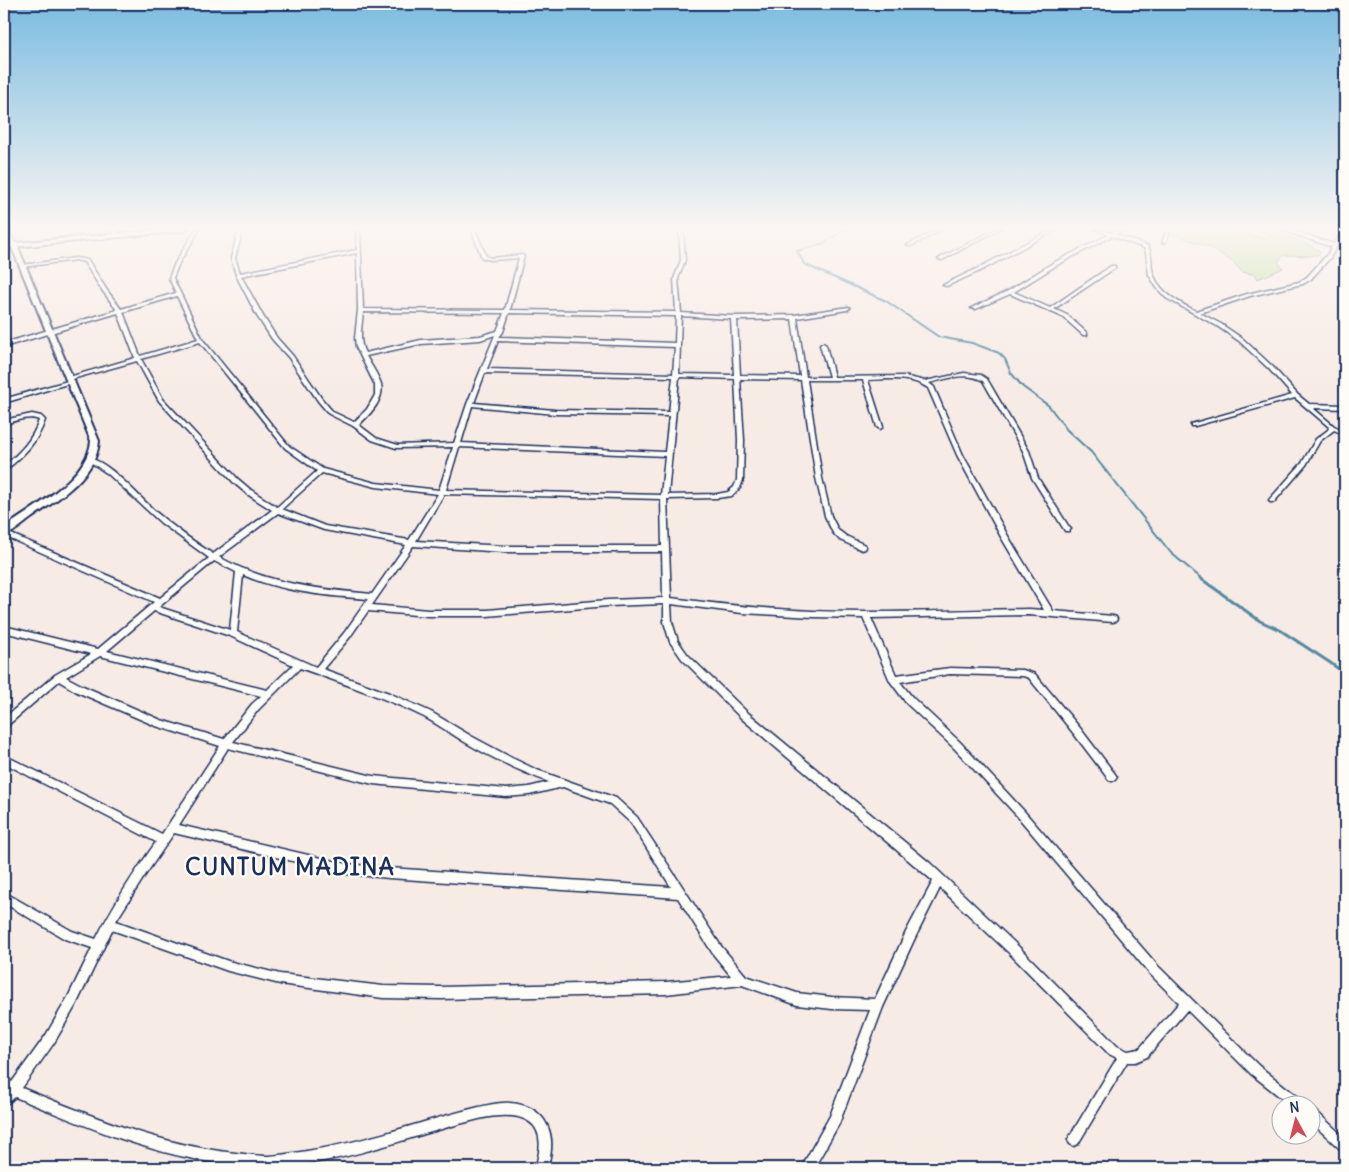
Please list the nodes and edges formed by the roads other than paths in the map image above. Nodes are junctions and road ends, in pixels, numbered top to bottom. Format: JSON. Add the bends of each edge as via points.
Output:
{"nodes":[{"id":1,"x":30,"y":284,"type":"edge"},
{"id":2,"x":101,"y":284,"type":"edge"},
{"id":3,"x":173,"y":284,"type":"edge"},
{"id":4,"x":243,"y":284,"type":"edge"},
{"id":5,"x":360,"y":284,"type":"edge"},
{"id":6,"x":515,"y":284,"type":"edge"},
{"id":7,"x":676,"y":284,"type":"edge"},
{"id":8,"x":948,"y":284,"type":"edge"},
{"id":9,"x":1025,"y":284,"type":"edge"},
{"id":10,"x":1087,"y":284,"type":"edge"},
{"id":11,"x":1157,"y":284,"type":"edge"},
{"id":12,"x":1298,"y":284,"type":"edge"},
{"id":13,"x":945,"y":285,"type":"dead end"},
{"id":14,"x":1010,"y":292,"type":"junction"},
{"id":15,"x":178,"y":294,"type":"junction"},
{"id":16,"x":847,"y":308,"type":"dead end"},
{"id":17,"x":974,"y":308,"type":"dead end"},
{"id":18,"x":1051,"y":309,"type":"junction"},
{"id":19,"x":361,"y":310,"type":"junction"},
{"id":20,"x":120,"y":311,"type":"junction"},
{"id":21,"x":507,"y":312,"type":"junction"},
{"id":22,"x":1195,"y":313,"type":"junction"},
{"id":23,"x":678,"y":314,"type":"junction"},
{"id":24,"x":734,"y":318,"type":"junction"},
{"id":25,"x":794,"y":318,"type":"junction"},
{"id":26,"x":50,"y":332,"type":"junction"},
{"id":27,"x":500,"y":332,"type":"junction"},
{"id":28,"x":1085,"y":334,"type":"dead end"},
{"id":29,"x":497,"y":339,"type":"junction"},
{"id":30,"x":201,"y":340,"type":"junction"},
{"id":31,"x":4,"y":345,"type":"edge"},
{"id":32,"x":678,"y":345,"type":"junction"},
{"id":33,"x":823,"y":345,"type":"dead end"},
{"id":34,"x":362,"y":355,"type":"junction"},
{"id":35,"x":138,"y":358,"type":"junction"},
{"id":36,"x":484,"y":370,"type":"junction"},
{"id":37,"x":676,"y":376,"type":"junction"},
{"id":38,"x":737,"y":378,"type":"junction"},
{"id":39,"x":804,"y":378,"type":"junction"},
{"id":40,"x":72,"y":379,"type":"junction"},
{"id":41,"x":832,"y":379,"type":"junction"},
{"id":42,"x":864,"y":379,"type":"junction"},
{"id":43,"x":926,"y":382,"type":"junction"},
{"id":44,"x":1296,"y":396,"type":"junction"},
{"id":45,"x":4,"y":401,"type":"edge"},
{"id":46,"x":470,"y":404,"type":"junction"},
{"id":47,"x":1308,"y":406,"type":"junction"},
{"id":48,"x":1345,"y":407,"type":"edge"},
{"id":49,"x":671,"y":414,"type":"junction"},
{"id":50,"x":4,"y":422,"type":"edge"},
{"id":51,"x":355,"y":425,"type":"junction"},
{"id":52,"x":1193,"y":425,"type":"dead end"},
{"id":53,"x":1332,"y":427,"type":"junction"},
{"id":54,"x":880,"y":428,"type":"dead end"},
{"id":55,"x":1345,"y":433,"type":"edge"},
{"id":56,"x":456,"y":446,"type":"junction"},
{"id":57,"x":667,"y":454,"type":"junction"},
{"id":58,"x":91,"y":460,"type":"junction"},
{"id":59,"x":4,"y":469,"type":"edge"},
{"id":60,"x":321,"y":471,"type":"junction"},
{"id":61,"x":442,"y":492,"type":"junction"},
{"id":62,"x":664,"y":497,"type":"junction"},
{"id":63,"x":1272,"y":500,"type":"dead end"},
{"id":64,"x":277,"y":510,"type":"junction"},
{"id":65,"x":1067,"y":529,"type":"dead end"},
{"id":66,"x":4,"y":533,"type":"edge"},
{"id":67,"x":411,"y":543,"type":"junction"},
{"id":68,"x":862,"y":547,"type":"dead end"},
{"id":69,"x":665,"y":549,"type":"junction"},
{"id":70,"x":213,"y":558,"type":"junction"},
{"id":71,"x":240,"y":571,"type":"junction"},
{"id":72,"x":374,"y":597,"type":"junction"},
{"id":73,"x":668,"y":601,"type":"junction"},
{"id":74,"x":161,"y":602,"type":"junction"},
{"id":75,"x":153,"y":608,"type":"junction"},
{"id":76,"x":366,"y":608,"type":"junction"},
{"id":77,"x":1050,"y":613,"type":"junction"},
{"id":78,"x":866,"y":616,"type":"junction"},
{"id":79,"x":1113,"y":619,"type":"dead end"},
{"id":80,"x":4,"y":630,"type":"edge"},
{"id":81,"x":233,"y":634,"type":"junction"},
{"id":82,"x":100,"y":652,"type":"junction"},
{"id":83,"x":299,"y":664,"type":"junction"},
{"id":84,"x":317,"y":671,"type":"junction"},
{"id":85,"x":58,"y":677,"type":"junction"},
{"id":86,"x":893,"y":679,"type":"junction"},
{"id":87,"x":267,"y":694,"type":"junction"},
{"id":88,"x":4,"y":723,"type":"edge"},
{"id":89,"x":226,"y":744,"type":"junction"},
{"id":90,"x":4,"y":759,"type":"edge"},
{"id":91,"x":1112,"y":777,"type":"dead end"},
{"id":92,"x":564,"y":783,"type":"junction"},
{"id":93,"x":172,"y":828,"type":"junction"},
{"id":94,"x":163,"y":840,"type":"junction"},
{"id":95,"x":939,"y":880,"type":"junction"},
{"id":96,"x":680,"y":893,"type":"junction"},
{"id":97,"x":4,"y":897,"type":"edge"},
{"id":98,"x":109,"y":924,"type":"junction"},
{"id":99,"x":98,"y":945,"type":"junction"},
{"id":100,"x":742,"y":980,"type":"junction"},
{"id":101,"x":1186,"y":1003,"type":"junction"},
{"id":102,"x":878,"y":1004,"type":"junction"},
{"id":103,"x":1124,"y":1056,"type":"junction"},
{"id":104,"x":7,"y":1091,"type":"edge"},
{"id":105,"x":1285,"y":1094,"type":"edge"},
{"id":106,"x":1322,"y":1124,"type":"edge"},
{"id":107,"x":1074,"y":1140,"type":"dead end"},
{"id":108,"x":1345,"y":1146,"type":"edge"},
{"id":109,"x":541,"y":1168,"type":"edge"},
{"id":110,"x":807,"y":1168,"type":"edge"}],
"edges":[{"from":1,"to":26,"type":"street"},
{"from":2,"to":20,"type":"street"},
{"from":3,"to":15,"type":"street"},
{"from":4,"to":51,"type":"street","via":[[275,339],[325,407]]},
{"from":5,"to":19,"type":"street"},
{"from":6,"to":21,"type":"street"},
{"from":7,"to":23,"type":"street"},
{"from":8,"to":13,"type":"street"},
{"from":9,"to":14,"type":"street"},
{"from":10,"to":18,"type":"street"},
{"from":11,"to":22,"type":"street","via":[[1171,300]]},
{"from":12,"to":22,"type":"street","via":[[1249,295]]},
{"from":14,"to":17,"type":"street"},
{"from":14,"to":18,"type":"street"},
{"from":15,"to":20,"type":"street"},
{"from":15,"to":30,"type":"street"},
{"from":16,"to":25,"type":"street"},
{"from":18,"to":28,"type":"street","via":[[1065,316]]},
{"from":19,"to":21,"type":"street"},
{"from":19,"to":34,"type":"street","via":[[358,338]]},
{"from":20,"to":26,"type":"street"},
{"from":20,"to":35,"type":"street"},
{"from":21,"to":23,"type":"street"},
{"from":21,"to":27,"type":"street"},
{"from":22,"to":44,"type":"street","via":[[1241,340]]},
{"from":23,"to":24,"type":"street"},
{"from":23,"to":32,"type":"street"},
{"from":24,"to":25,"type":"street"},
{"from":24,"to":38,"type":"street"},
{"from":25,"to":39,"type":"street"},
{"from":26,"to":31,"type":"street"},
{"from":26,"to":40,"type":"street"},
{"from":27,"to":29,"type":"street"},
{"from":27,"to":34,"type":"street","via":[[480,338],[412,343]]},
{"from":29,"to":32,"type":"street"},
{"from":29,"to":36,"type":"street"},
{"from":30,"to":35,"type":"street"},
{"from":30,"to":60,"type":"street","via":[[288,447]]},
{"from":32,"to":37,"type":"street"},
{"from":33,"to":41,"type":"street"},
{"from":34,"to":51,"type":"street","via":[[378,385],[378,395],[370,410]]},
{"from":35,"to":40,"type":"street"},
{"from":35,"to":64,"type":"street","via":[[170,411],[241,486]]},
{"from":36,"to":37,"type":"street"},
{"from":36,"to":46,"type":"street"},
{"from":37,"to":38,"type":"street"},
{"from":37,"to":49,"type":"street"},
{"from":38,"to":39,"type":"street"},
{"from":38,"to":62,"type":"street","via":[[742,422],[737,488],[730,494],[717,496]]},
{"from":39,"to":41,"type":"street"},
{"from":39,"to":68,"type":"street","via":[[819,478],[830,524],[843,538]]},
{"from":40,"to":45,"type":"street"},
{"from":40,"to":58,"type":"street","via":[[95,438]]},
{"from":41,"to":42,"type":"street"},
{"from":42,"to":43,"type":"street","via":[[916,378]]},
{"from":42,"to":54,"type":"street"},
{"from":43,"to":65,"type":"street","via":[[971,375],[985,380],[1026,451],[1039,485]]},
{"from":43,"to":77,"type":"street","via":[[960,455]]},
{"from":44,"to":47,"type":"street"},
{"from":44,"to":52,"type":"street"},
{"from":46,"to":49,"type":"street","via":[[554,412]]},
{"from":46,"to":56,"type":"street"},
{"from":47,"to":48,"type":"street"},
{"from":47,"to":53,"type":"street"},
{"from":49,"to":57,"type":"street"},
{"from":50,"to":59,"type":"street","via":[[32,416],[42,420],[34,438]]},
{"from":51,"to":56,"type":"street","via":[[374,439],[398,447]]},
{"from":53,"to":55,"type":"street"},
{"from":53,"to":63,"type":"street","via":[[1318,440],[1299,469]]},
{"from":56,"to":57,"type":"street"},
{"from":56,"to":61,"type":"street"},
{"from":57,"to":62,"type":"street"},
{"from":58,"to":66,"type":"street","via":[[64,487]]},
{"from":58,"to":70,"type":"street","via":[[110,472],[163,521]]},
{"from":60,"to":61,"type":"street","via":[[376,485]]},
{"from":60,"to":64,"type":"street"},
{"from":61,"to":62,"type":"street"},
{"from":61,"to":67,"type":"street"},
{"from":62,"to":69,"type":"street"},
{"from":64,"to":67,"type":"street","via":[[324,528]]},
{"from":64,"to":70,"type":"street"},
{"from":66,"to":74,"type":"street"},
{"from":67,"to":69,"type":"street","via":[[514,549]]},
{"from":67,"to":72,"type":"street"},
{"from":69,"to":73,"type":"street"},
{"from":70,"to":71,"type":"street"},
{"from":70,"to":74,"type":"street"},
{"from":71,"to":72,"type":"street","via":[[293,588]]},
{"from":71,"to":81,"type":"street"},
{"from":72,"to":76,"type":"street"},
{"from":73,"to":76,"type":"street","via":[[608,602],[454,614]]},
{"from":73,"to":78,"type":"street","via":[[770,612]]},
{"from":73,"to":95,"type":"street","via":[[668,622],[674,642],[685,657],[744,715]]},
{"from":74,"to":75,"type":"street"},
{"from":75,"to":81,"type":"street"},
{"from":75,"to":82,"type":"street"},
{"from":76,"to":84,"type":"street"},
{"from":77,"to":78,"type":"street"},
{"from":77,"to":79,"type":"street"},
{"from":78,"to":86,"type":"street"},
{"from":80,"to":82,"type":"street"},
{"from":81,"to":83,"type":"street"},
{"from":82,"to":85,"type":"street"},
{"from":82,"to":87,"type":"street"},
{"from":83,"to":84,"type":"street"},
{"from":83,"to":87,"type":"street"},
{"from":84,"to":92,"type":"street","via":[[428,715],[468,740]]},
{"from":85,"to":88,"type":"street"},
{"from":85,"to":89,"type":"street","via":[[158,723]]},
{"from":86,"to":91,"type":"street","via":[[950,671],[1032,676]]},
{"from":86,"to":101,"type":"street","via":[[910,701],[957,745],[1021,814]]},
{"from":87,"to":89,"type":"street"},
{"from":89,"to":92,"type":"street","via":[[385,782],[506,793]]},
{"from":89,"to":93,"type":"street"},
{"from":90,"to":94,"type":"street"},
{"from":92,"to":96,"type":"street","via":[[613,801],[624,809]]},
{"from":93,"to":94,"type":"street"},
{"from":93,"to":96,"type":"street","via":[[348,868]]},
{"from":94,"to":98,"type":"street"},
{"from":95,"to":102,"type":"street"},
{"from":95,"to":103,"type":"street","via":[[1014,949],[1113,1050]]},
{"from":96,"to":100,"type":"street","via":[[717,950]]},
{"from":97,"to":99,"type":"street","via":[[69,935]]},
{"from":98,"to":99,"type":"street"},
{"from":98,"to":100,"type":"street","via":[[228,966],[280,978],[383,992],[666,988]]},
{"from":99,"to":104,"type":"street","via":[[50,1039]]},
{"from":100,"to":102,"type":"street","via":[[797,999]]},
{"from":101,"to":103,"type":"street","via":[[1143,1053],[1135,1057]]},
{"from":101,"to":105,"type":"street","via":[[1255,1070]]},
{"from":102,"to":110,"type":"street","via":[[834,1120]]},
{"from":103,"to":107,"type":"street"},
{"from":104,"to":109,"type":"street","via":[[168,1148],[216,1159],[275,1162],[344,1150],[496,1110],[519,1110],[538,1119],[546,1136],[545,1159]]},
{"from":106,"to":108,"type":"street"}]}
